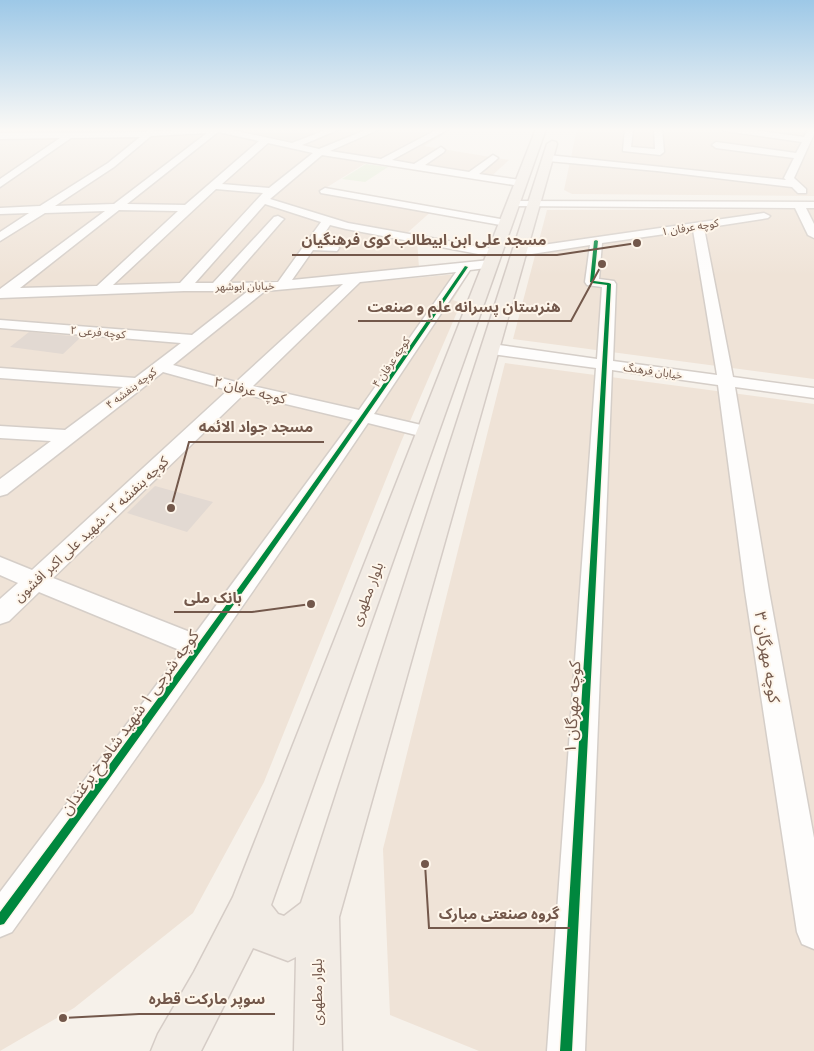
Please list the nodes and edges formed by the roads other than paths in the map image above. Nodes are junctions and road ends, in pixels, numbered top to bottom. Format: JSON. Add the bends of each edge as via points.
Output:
{"nodes":[{"id":1,"x":91,"y":178,"type":"edge"},
{"id":2,"x":154,"y":178,"type":"edge"},
{"id":3,"x":223,"y":178,"type":"edge"},
{"id":4,"x":287,"y":178,"type":"edge"},
{"id":5,"x":474,"y":178,"type":"edge"},
{"id":6,"x":527,"y":178,"type":"edge"},
{"id":7,"x":535,"y":178,"type":"edge"},
{"id":8,"x":716,"y":178,"type":"edge"},
{"id":9,"x":775,"y":178,"type":"edge"},
{"id":10,"x":789,"y":178,"type":"edge"},
{"id":11,"x":794,"y":184,"type":"junction"},
{"id":12,"x":214,"y":186,"type":"junction"},
{"id":13,"x":271,"y":191,"type":"junction"},
{"id":14,"x":325,"y":191,"type":"dead end"},
{"id":15,"x":718,"y":197,"type":"junction"},
{"id":16,"x":262,"y":200,"type":"junction"},
{"id":17,"x":814,"y":201,"type":"edge"},
{"id":18,"x":520,"y":202,"type":"junction"},
{"id":19,"x":117,"y":207,"type":"junction"},
{"id":20,"x":188,"y":208,"type":"junction"},
{"id":21,"x":800,"y":208,"type":"junction"},
{"id":22,"x":41,"y":210,"type":"junction"},
{"id":23,"x":0,"y":211,"type":"edge"},
{"id":24,"x":278,"y":219,"type":"dead end"},
{"id":25,"x":328,"y":220,"type":"junction"},
{"id":26,"x":730,"y":220,"type":"junction"},
{"id":27,"x":698,"y":226,"type":"junction"},
{"id":28,"x":814,"y":235,"type":"edge"},
{"id":29,"x":0,"y":237,"type":"edge"},
{"id":30,"x":596,"y":241,"type":"junction"},
{"id":31,"x":308,"y":246,"type":"junction"},
{"id":32,"x":334,"y":248,"type":"dead end"},
{"id":33,"x":492,"y":259,"type":"junction"},
{"id":34,"x":356,"y":279,"type":"junction"},
{"id":35,"x":282,"y":285,"type":"junction"},
{"id":36,"x":218,"y":286,"type":"junction"},
{"id":37,"x":184,"y":287,"type":"junction"},
{"id":38,"x":261,"y":287,"type":"junction"},
{"id":39,"x":100,"y":290,"type":"junction"},
{"id":40,"x":2,"y":295,"type":"edge"},
{"id":41,"x":0,"y":324,"type":"edge"},
{"id":42,"x":195,"y":340,"type":"junction"},
{"id":43,"x":492,"y":349,"type":"junction"},
{"id":44,"x":605,"y":364,"type":"junction"},
{"id":45,"x":160,"y":366,"type":"junction"},
{"id":46,"x":0,"y":373,"type":"edge"},
{"id":47,"x":726,"y":381,"type":"junction"},
{"id":48,"x":138,"y":382,"type":"junction"},
{"id":49,"x":240,"y":388,"type":"junction"},
{"id":50,"x":814,"y":393,"type":"edge"},
{"id":51,"x":365,"y":417,"type":"junction"},
{"id":52,"x":0,"y":432,"type":"edge"},
{"id":53,"x":428,"y":432,"type":"junction"},
{"id":54,"x":69,"y":436,"type":"junction"},
{"id":55,"x":0,"y":489,"type":"edge"},
{"id":56,"x":0,"y":566,"type":"edge"},
{"id":57,"x":35,"y":581,"type":"junction"},
{"id":58,"x":0,"y":614,"type":"edge"},
{"id":59,"x":201,"y":648,"type":"junction"},
{"id":60,"x":248,"y":910,"type":"junction"},
{"id":61,"x":318,"y":917,"type":"junction"},
{"id":62,"x":0,"y":920,"type":"edge"},
{"id":63,"x":814,"y":932,"type":"edge"},
{"id":64,"x":176,"y":1051,"type":"edge"},
{"id":65,"x":318,"y":1051,"type":"edge"},
{"id":66,"x":566,"y":1051,"type":"edge"}],
"edges":[{"from":1,"to":22,"type":"street"},
{"from":2,"to":19,"type":"street"},
{"from":3,"to":12,"type":"street"},
{"from":4,"to":13,"type":"street"},
{"from":5,"to":18,"type":"street"},
{"from":6,"to":18,"type":"main road","name":"بلوار مطهری"},
{"from":7,"to":18,"type":"main road","name":"بلوار مطهری"},
{"from":8,"to":15,"type":"street"},
{"from":9,"to":11,"type":"street"},
{"from":10,"to":11,"type":"street"},
{"from":11,"to":17,"type":"street"},
{"from":12,"to":13,"type":"street"},
{"from":12,"to":20,"type":"street"},
{"from":13,"to":16,"type":"street"},
{"from":14,"to":18,"type":"street"},
{"from":15,"to":17,"type":"street"},
{"from":15,"to":18,"type":"street","via":[[673,202]]},
{"from":15,"to":21,"type":"street"},
{"from":15,"to":26,"type":"street"},
{"from":16,"to":25,"type":"street"},
{"from":16,"to":37,"type":"street"},
{"from":17,"to":21,"type":"street"},
{"from":18,"to":33,"type":"main road","name":"بلوار مطهری"},
{"from":19,"to":20,"type":"street"},
{"from":19,"to":22,"type":"street"},
{"from":19,"to":40,"type":"street"},
{"from":20,"to":39,"type":"street"},
{"from":21,"to":26,"type":"street","name":"کوچه عرفان ۱"},
{"from":21,"to":28,"type":"street"},
{"from":22,"to":23,"type":"street"},
{"from":22,"to":29,"type":"street"},
{"from":24,"to":36,"type":"street"},
{"from":25,"to":31,"type":"street"},
{"from":25,"to":33,"type":"street"},
{"from":26,"to":27,"type":"street","name":"کوچه عرفان ۱"},
{"from":27,"to":30,"type":"street","name":"کوچه عرفان ۱"},
{"from":27,"to":47,"type":"street","name":"کوچه مهرگان ۳"},
{"from":30,"to":33,"type":"street","name":"کوچه عرفان ۱"},
{"from":30,"to":44,"type":"street","name":"کوچه مهرگان ۱","via":[[592,282],[610,284]]},
{"from":31,"to":32,"type":"street"},
{"from":31,"to":35,"type":"street"},
{"from":33,"to":34,"type":"street","name":"خیابان ابوشهر"},
{"from":33,"to":43,"type":"main road","name":"بلوار مطهری"},
{"from":33,"to":51,"type":"street","name":"کوچه عرفان ۴"},
{"from":33,"to":53,"type":"main road","name":"بلوار مطهری"},
{"from":34,"to":35,"type":"street","name":"خیابان ابوشهر"},
{"from":34,"to":49,"type":"street","name":"کوچه بنفشه ۲ - شهید علی اکبر افشون"},
{"from":35,"to":38,"type":"street","name":"خیابان ابوشهر"},
{"from":36,"to":37,"type":"street","name":"خیابان ابوشهر"},
{"from":36,"to":38,"type":"street","name":"خیابان ابوشهر"},
{"from":37,"to":39,"type":"street","name":"خیابان ابوشهر"},
{"from":38,"to":42,"type":"street","name":"کوچه بنفشه ۴"},
{"from":39,"to":40,"type":"street","name":"خیابان ابوشهر"},
{"from":41,"to":42,"type":"street","name":"کوچه فرعی ۲"},
{"from":42,"to":45,"type":"street","name":"کوچه بنفشه ۴"},
{"from":43,"to":44,"type":"street","name":"خیابان فرهنگ"},
{"from":43,"to":61,"type":"main road","name":"بلوار مطهری"},
{"from":44,"to":47,"type":"street","name":"خیابان فرهنگ"},
{"from":44,"to":66,"type":"street","name":"کوچه مهرگان ۱"},
{"from":45,"to":48,"type":"street","name":"کوچه بنفشه ۴"},
{"from":45,"to":49,"type":"street","name":"کوچه عرفان ۲"},
{"from":46,"to":48,"type":"street"},
{"from":47,"to":50,"type":"street","name":"خیابان فرهنگ"},
{"from":47,"to":63,"type":"street","name":"کوچه مهرگان ۳","via":[[757,591]]},
{"from":48,"to":54,"type":"street","name":"کوچه بنفشه ۴"},
{"from":49,"to":51,"type":"street","name":"کوچه عرفان ۲"},
{"from":49,"to":57,"type":"street","name":"کوچه بنفشه ۲ - شهید علی اکبر افشون"},
{"from":51,"to":53,"type":"street","name":"کوچه عرفان ۲"},
{"from":51,"to":59,"type":"street","name":"کوچه شرجی ۱ شهید شاهرخ برغندان"},
{"from":52,"to":54,"type":"street"},
{"from":53,"to":60,"type":"main road","name":"بلوار مطهری"},
{"from":54,"to":55,"type":"street","name":"کوچه بنفشه ۴"},
{"from":56,"to":57,"type":"street"},
{"from":57,"to":58,"type":"street","name":"کوچه بنفشه ۲ - شهید علی اکبر افشون"},
{"from":57,"to":59,"type":"street"},
{"from":59,"to":62,"type":"street","name":"کوچه شرجی ۱ شهید شاهرخ برغندان"},
{"from":60,"to":61,"type":"main road","via":[[264,931],[288,939]]},
{"from":60,"to":64,"type":"main road","name":"بلوار مطهری"},
{"from":61,"to":65,"type":"main road","name":"بلوار مطهری"}]}
